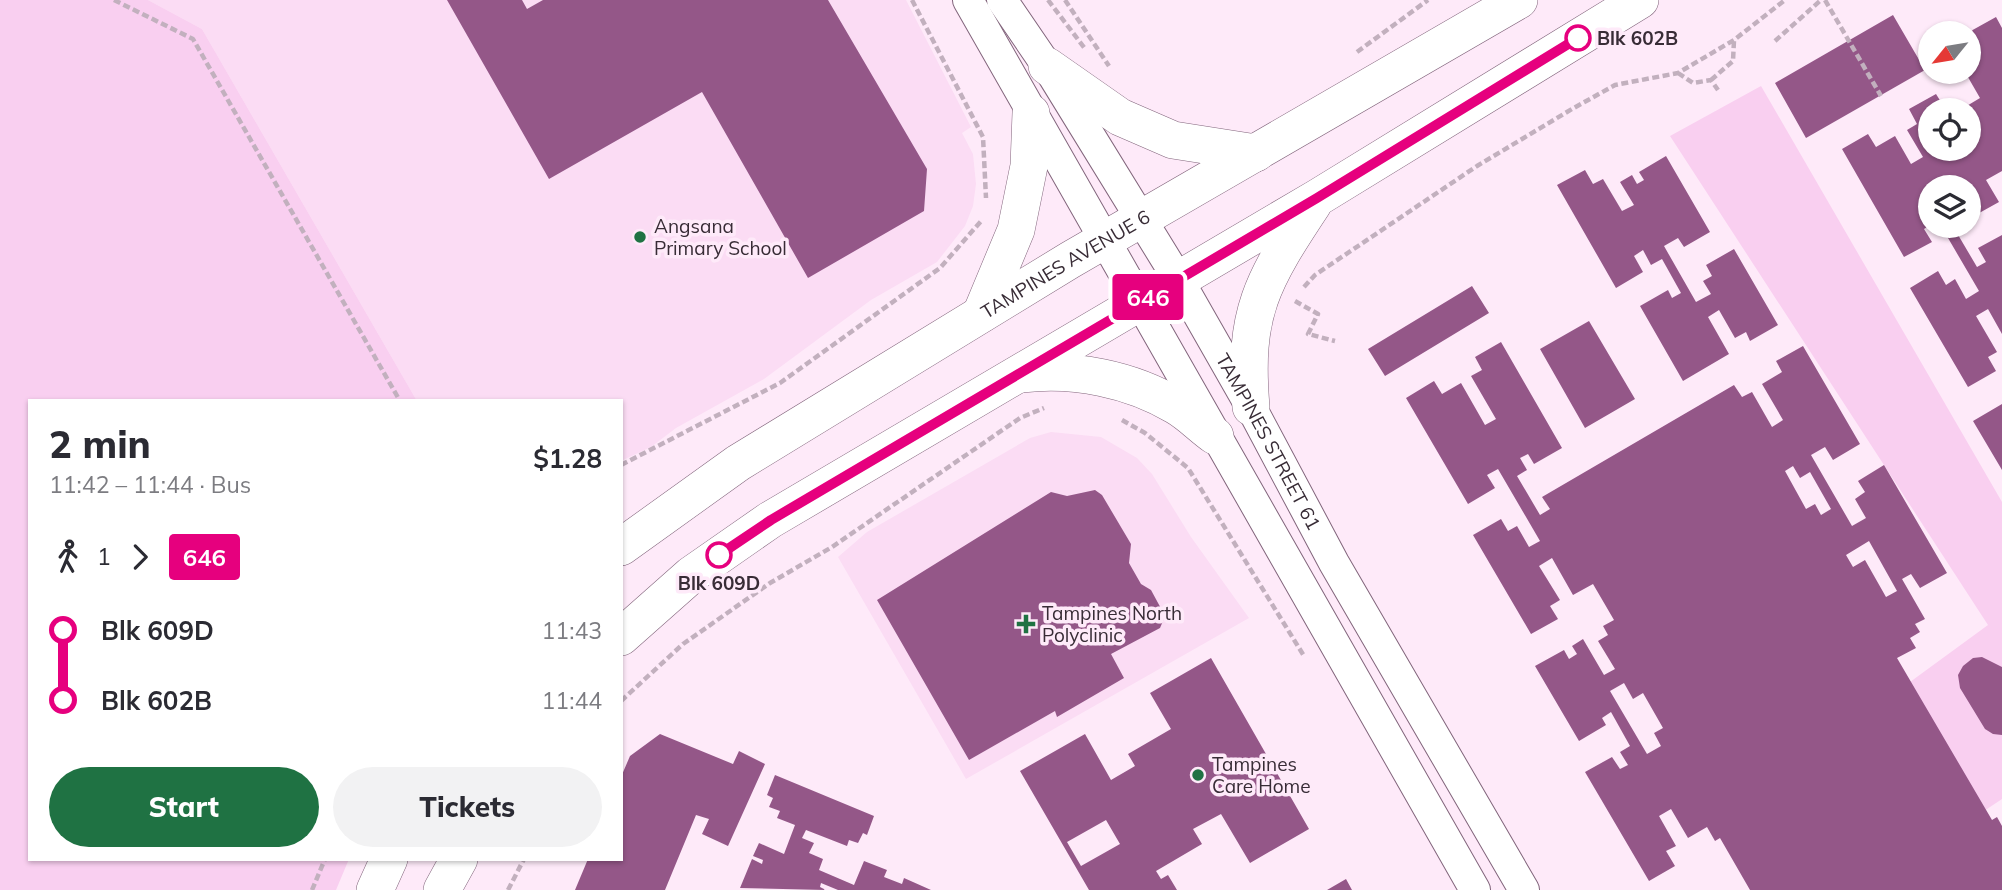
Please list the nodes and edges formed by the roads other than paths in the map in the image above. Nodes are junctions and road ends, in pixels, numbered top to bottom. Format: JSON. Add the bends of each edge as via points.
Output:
{"nodes":[{"id":1,"x":968,"y":0,"type":"edge"},
{"id":2,"x":1002,"y":0,"type":"edge"},
{"id":3,"x":1519,"y":0,"type":"edge"},
{"id":4,"x":1640,"y":0,"type":"edge"},
{"id":5,"x":1047,"y":66,"type":"junction"},
{"id":6,"x":1031,"y":113,"type":"junction"},
{"id":7,"x":1256,"y":153,"type":"junction"},
{"id":8,"x":1317,"y":198,"type":"junction"},
{"id":9,"x":1141,"y":219,"type":"junction"},
{"id":10,"x":1102,"y":240,"type":"junction"},
{"id":11,"x":1178,"y":279,"type":"junction"},
{"id":12,"x":1138,"y":303,"type":"junction"},
{"id":13,"x":981,"y":314,"type":"junction"},
{"id":14,"x":1015,"y":376,"type":"junction"},
{"id":15,"x":1251,"y":407,"type":"junction"},
{"id":16,"x":1215,"y":436,"type":"junction"},
{"id":17,"x":623,"y":546,"type":"edge"},
{"id":18,"x":623,"y":635,"type":"edge"},
{"id":19,"x":388,"y":861,"type":"edge"},
{"id":20,"x":458,"y":861,"type":"edge"},
{"id":21,"x":375,"y":890,"type":"edge"},
{"id":22,"x":442,"y":890,"type":"edge"},
{"id":23,"x":1475,"y":890,"type":"edge"},
{"id":24,"x":1524,"y":890,"type":"edge"}],
"edges":[{"from":1,"to":6,"type":"street"},
{"from":2,"to":5,"type":"street","name":"TAMPINES STREET 61"},
{"from":3,"to":7,"type":"street","name":"TAMPINES AVENUE 6"},
{"from":4,"to":8,"type":"street"},
{"from":5,"to":7,"type":"street","via":[[1120,117],[1173,140]]},
{"from":5,"to":9,"type":"street","name":"TAMPINES STREET 61"},
{"from":6,"to":10,"type":"street"},
{"from":6,"to":13,"type":"street","via":[[1030,166],[1016,230]]},
{"from":7,"to":9,"type":"street","name":"TAMPINES AVENUE 6"},
{"from":8,"to":11,"type":"street"},
{"from":8,"to":15,"type":"street","via":[[1280,254],[1253,318],[1248,368]]},
{"from":9,"to":10,"type":"street","name":"TAMPINES AVENUE 6"},
{"from":9,"to":11,"type":"street","name":"TAMPINES STREET 61"},
{"from":10,"to":12,"type":"street"},
{"from":10,"to":13,"type":"street","name":"TAMPINES AVENUE 6"},
{"from":11,"to":12,"type":"street"},
{"from":11,"to":15,"type":"street","name":"TAMPINES STREET 61"},
{"from":12,"to":14,"type":"street"},
{"from":12,"to":16,"type":"street"},
{"from":13,"to":17,"type":"street","name":"TAMPINES AVENUE 6","via":[[738,463]]},
{"from":14,"to":16,"type":"street","via":[[1054,370],[1098,376],[1176,406]]},
{"from":14,"to":18,"type":"street","via":[[735,543]]},
{"from":15,"to":24,"type":"street","name":"TAMPINES STREET 61","via":[[1334,563]]},
{"from":16,"to":23,"type":"street"},
{"from":19,"to":21,"type":"street"},
{"from":20,"to":22,"type":"street"}]}
